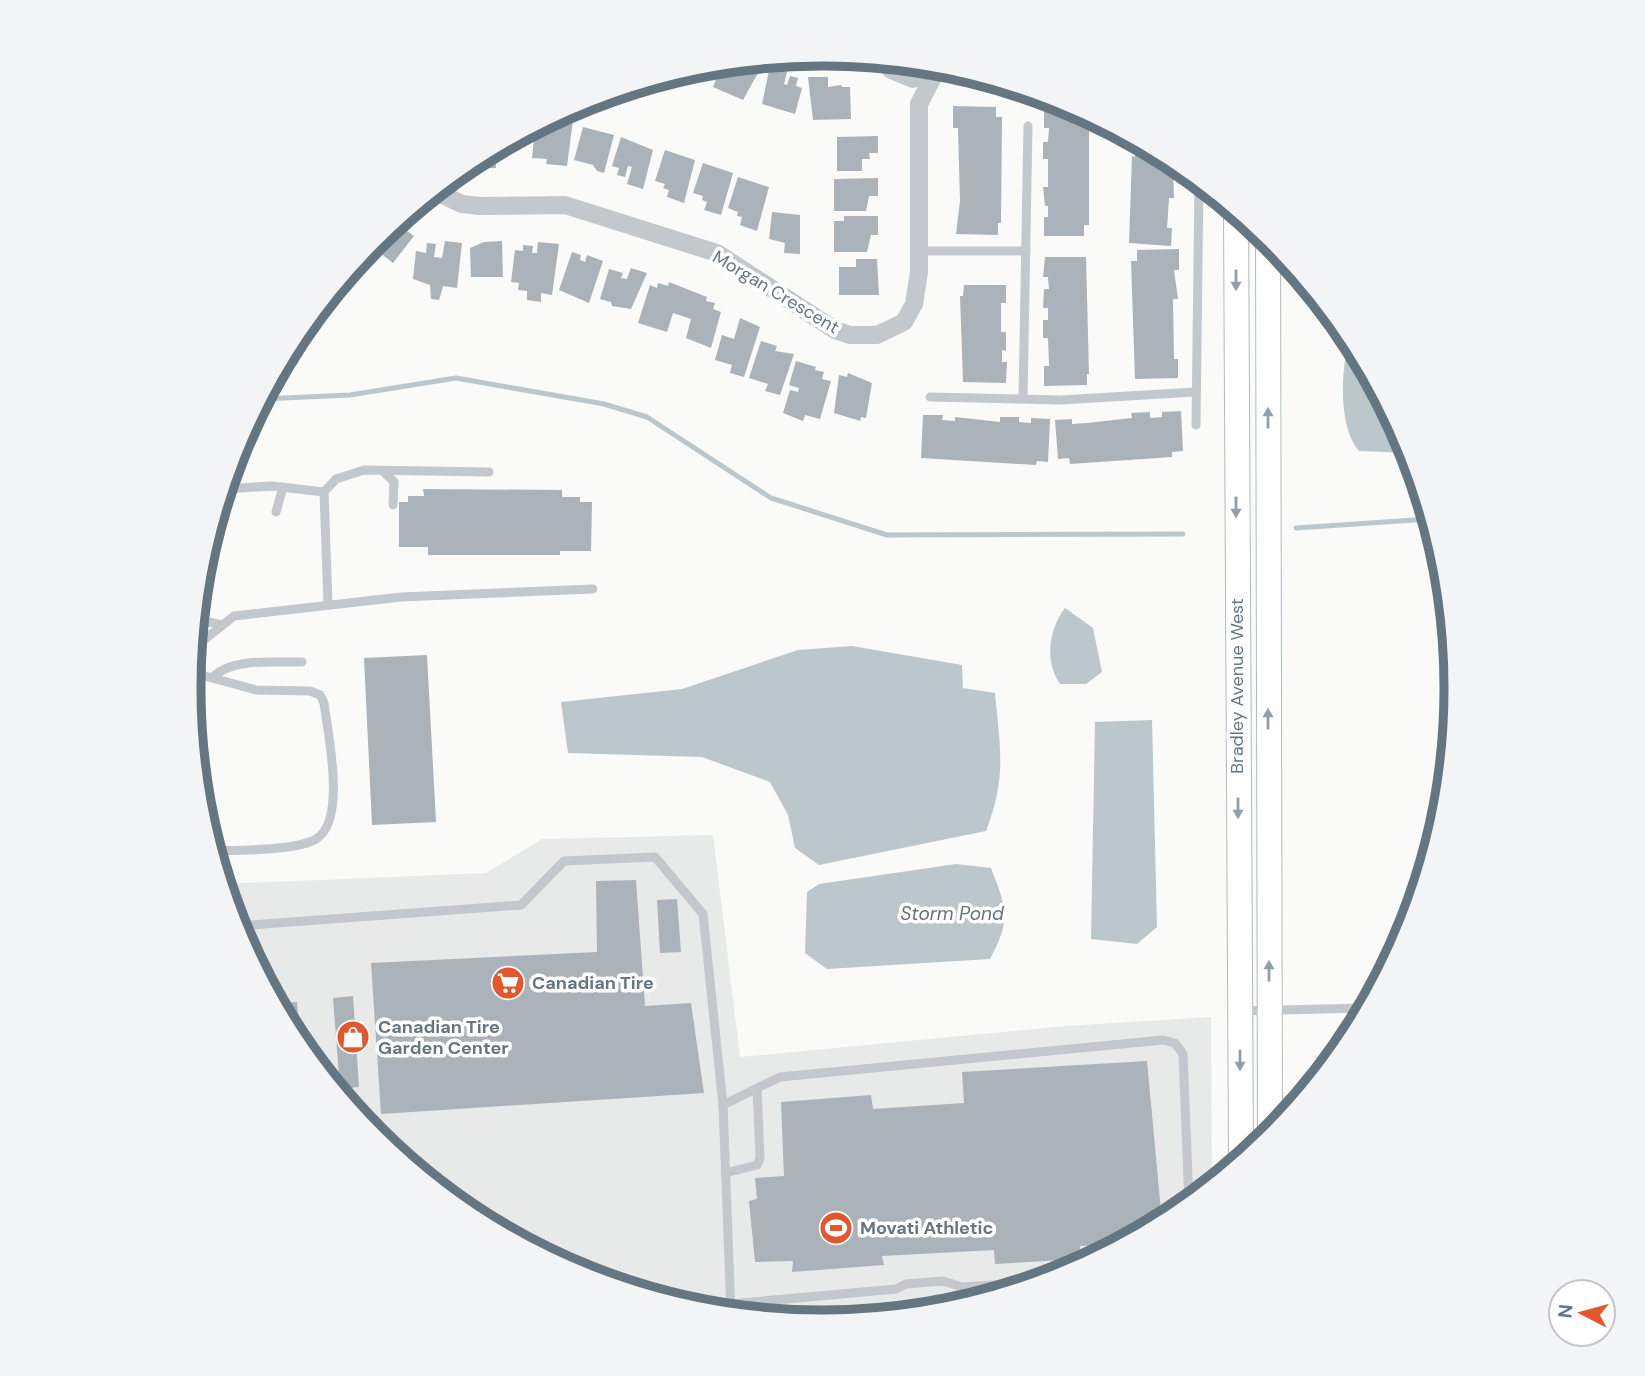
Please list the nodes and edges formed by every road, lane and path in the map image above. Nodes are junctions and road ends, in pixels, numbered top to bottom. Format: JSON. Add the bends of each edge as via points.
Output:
{"nodes":[{"id":1,"x":894,"y":71,"type":"edge"},
{"id":2,"x":898,"y":75,"type":"junction"},
{"id":3,"x":924,"y":75,"type":"edge"},
{"id":4,"x":935,"y":77,"type":"edge"},
{"id":5,"x":919,"y":104,"type":"junction"},
{"id":6,"x":1028,"y":126,"type":"dead end"},
{"id":7,"x":1199,"y":193,"type":"edge"},
{"id":8,"x":444,"y":195,"type":"edge"},
{"id":9,"x":1236,"y":225,"type":"edge"},
{"id":10,"x":917,"y":251,"type":"junction"},
{"id":11,"x":1026,"y":251,"type":"junction"},
{"id":12,"x":1268,"y":255,"type":"edge"},
{"id":13,"x":1195,"y":392,"type":"junction"},
{"id":14,"x":930,"y":397,"type":"dead end"},
{"id":15,"x":1023,"y":398,"type":"junction"},
{"id":16,"x":1196,"y":425,"type":"dead end"},
{"id":17,"x":383,"y":471,"type":"junction"},
{"id":18,"x":489,"y":472,"type":"dead end"},
{"id":19,"x":284,"y":487,"type":"junction"},
{"id":20,"x":234,"y":489,"type":"edge"},
{"id":21,"x":324,"y":492,"type":"junction"},
{"id":22,"x":393,"y":505,"type":"dead end"},
{"id":23,"x":276,"y":512,"type":"dead end"},
{"id":24,"x":593,"y":589,"type":"dead end"},
{"id":25,"x":328,"y":604,"type":"junction"},
{"id":26,"x":205,"y":621,"type":"edge"},
{"id":27,"x":222,"y":625,"type":"junction"},
{"id":28,"x":203,"y":640,"type":"edge"},
{"id":29,"x":302,"y":662,"type":"dead end"},
{"id":30,"x":201,"y":674,"type":"edge"},
{"id":31,"x":214,"y":676,"type":"junction"},
{"id":32,"x":222,"y":851,"type":"edge"},
{"id":33,"x":248,"y":925,"type":"edge"},
{"id":34,"x":1355,"y":1008,"type":"edge"},
{"id":35,"x":1240,"y":1011,"type":"junction"},
{"id":36,"x":1269,"y":1011,"type":"junction"},
{"id":37,"x":757,"y":1088,"type":"junction"},
{"id":38,"x":723,"y":1105,"type":"junction"},
{"id":39,"x":1270,"y":1119,"type":"edge"},
{"id":40,"x":1241,"y":1147,"type":"edge"},
{"id":41,"x":725,"y":1173,"type":"junction"},
{"id":42,"x":1188,"y":1190,"type":"edge"},
{"id":43,"x":994,"y":1285,"type":"edge"},
{"id":44,"x":731,"y":1302,"type":"edge"},
{"id":45,"x":754,"y":1305,"type":"edge"}],
"edges":[{"from":1,"to":2,"type":"street"},
{"from":2,"to":3,"type":"street","via":[[913,79]]},
{"from":2,"to":5,"type":"street"},
{"from":4,"to":5,"type":"street","name":"Morgan Crescent"},
{"from":5,"to":10,"type":"street","name":"Morgan Crescent"},
{"from":6,"to":11,"type":"lane"},
{"from":7,"to":13,"type":"lane"},
{"from":8,"to":10,"type":"street","name":"Morgan Crescent","via":[[480,206],[565,205],[717,253],[835,330],[850,335],[877,335],[904,322],[918,291]]},
{"from":9,"to":35,"type":"main road","name":"Bradley Avenue West","one_way":true},
{"from":10,"to":11,"type":"lane"},
{"from":11,"to":15,"type":"lane"},
{"from":36,"to":12,"type":"main road","name":"Bradley Avenue West","one_way":true},
{"from":13,"to":15,"type":"lane"},
{"from":13,"to":16,"type":"lane"},
{"from":14,"to":15,"type":"lane"},
{"from":17,"to":18,"type":"lane"},
{"from":17,"to":21,"type":"lane","via":[[364,470],[336,479]]},
{"from":17,"to":22,"type":"lane","via":[[394,482]]},
{"from":19,"to":20,"type":"lane"},
{"from":19,"to":21,"type":"lane"},
{"from":19,"to":23,"type":"lane"},
{"from":21,"to":25,"type":"lane"},
{"from":24,"to":25,"type":"lane"},
{"from":25,"to":27,"type":"lane","via":[[234,617]]},
{"from":26,"to":27,"type":"lane"},
{"from":27,"to":28,"type":"lane"},
{"from":29,"to":31,"type":"lane","via":[[237,664]]},
{"from":30,"to":31,"type":"lane"},
{"from":31,"to":32,"type":"lane","via":[[256,690],[298,689],[320,695],[333,785],[332,816],[314,841]]},
{"from":33,"to":38,"type":"lane","via":[[521,905],[564,860],[655,857],[704,914]]},
{"from":34,"to":36,"type":"lane"},
{"from":35,"to":36,"type":"lane"},
{"from":35,"to":40,"type":"main road","name":"Bradley Avenue West","one_way":true},
{"from":36,"to":39,"type":"main road","name":"Bradley Avenue West"},
{"from":37,"to":38,"type":"lane"},
{"from":37,"to":41,"type":"lane","via":[[760,1158],[747,1170]]},
{"from":37,"to":42,"type":"lane","via":[[780,1077],[1163,1040],[1175,1043],[1183,1054]]},
{"from":38,"to":41,"type":"lane"},
{"from":41,"to":44,"type":"lane"},
{"from":43,"to":45,"type":"lane","via":[[906,1284],[896,1289]]}]}
